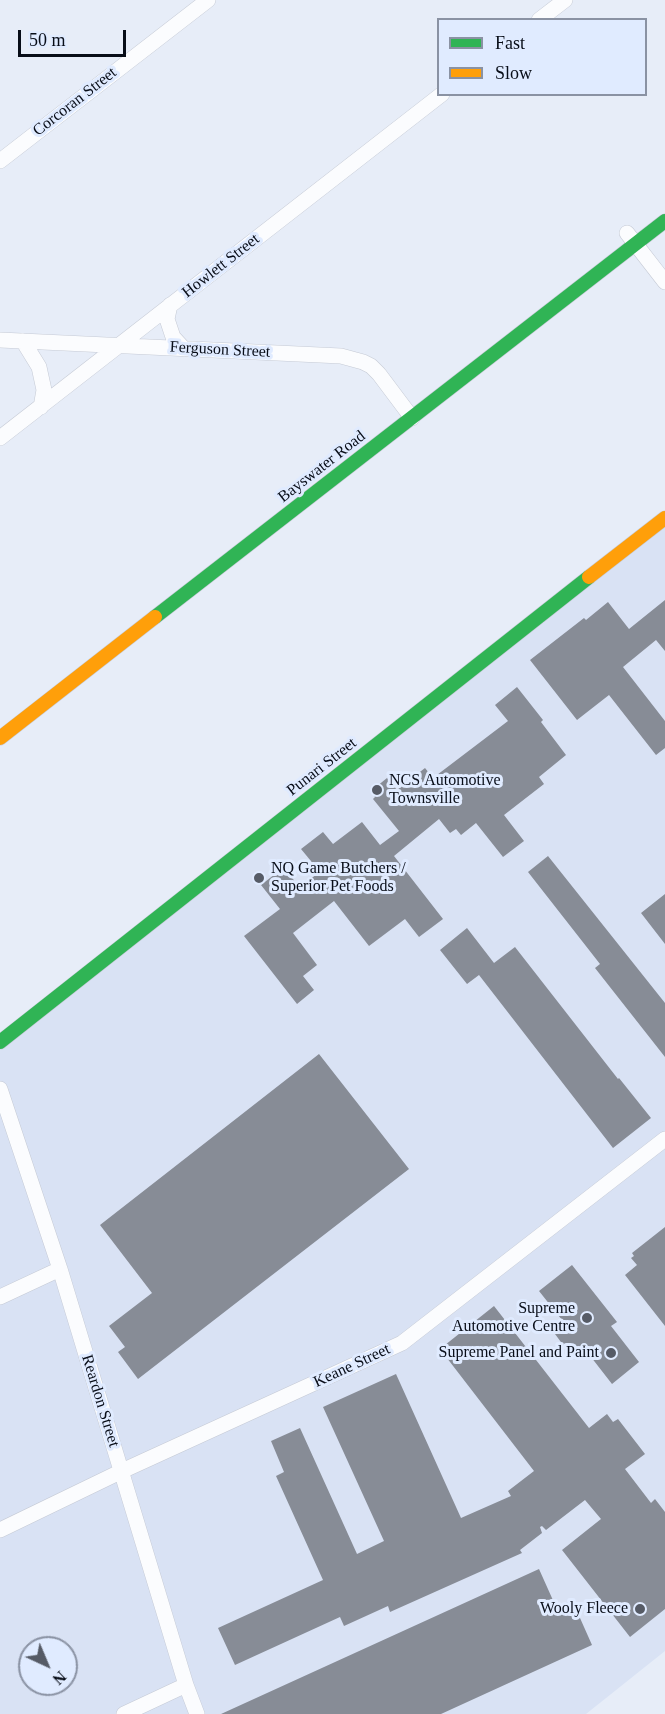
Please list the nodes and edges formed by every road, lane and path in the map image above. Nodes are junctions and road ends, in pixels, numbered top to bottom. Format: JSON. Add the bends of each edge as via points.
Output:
{"nodes":[{"id":1,"x":208,"y":0,"type":"edge"},
{"id":2,"x":565,"y":0,"type":"edge"},
{"id":3,"x":542,"y":18,"type":"edge"},
{"id":4,"x":439,"y":96,"type":"edge"},
{"id":5,"x":0,"y":160,"type":"edge"},
{"id":6,"x":660,"y":216,"type":"edge"},
{"id":7,"x":632,"y":238,"type":"junction"},
{"id":8,"x":665,"y":282,"type":"edge"},
{"id":9,"x":170,"y":305,"type":"junction"},
{"id":10,"x":0,"y":340,"type":"edge"},
{"id":11,"x":23,"y":341,"type":"junction"},
{"id":12,"x":121,"y":345,"type":"junction"},
{"id":13,"x":184,"y":349,"type":"junction"},
{"id":14,"x":41,"y":407,"type":"junction"},
{"id":15,"x":404,"y":413,"type":"junction"},
{"id":16,"x":0,"y":438,"type":"edge"},
{"id":17,"x":304,"y":484,"type":"dead end"},
{"id":18,"x":665,"y":518,"type":"edge"},
{"id":19,"x":0,"y":721,"type":"edge"},
{"id":20,"x":0,"y":738,"type":"edge"},
{"id":21,"x":0,"y":1042,"type":"edge"},
{"id":22,"x":0,"y":1089,"type":"edge"},
{"id":23,"x":665,"y":1139,"type":"edge"},
{"id":24,"x":60,"y":1269,"type":"junction"},
{"id":25,"x":0,"y":1297,"type":"edge"},
{"id":26,"x":122,"y":1471,"type":"junction"},
{"id":27,"x":0,"y":1530,"type":"edge"},
{"id":28,"x":186,"y":1685,"type":"junction"},
{"id":29,"x":124,"y":1714,"type":"edge"},
{"id":30,"x":197,"y":1714,"type":"edge"}],
"edges":[{"from":1,"to":5,"type":"street","name":"Corcoran Street"},
{"from":2,"to":3,"type":"street"},
{"from":4,"to":9,"type":"street","name":"Howlett Street"},
{"from":6,"to":7,"type":"main road","name":"Bayswater Road"},
{"from":7,"to":8,"type":"street"},
{"from":7,"to":15,"type":"main road","name":"Bayswater Road"},
{"from":9,"to":12,"type":"street","name":"Howlett Street"},
{"from":9,"to":13,"type":"street","via":[[167,320],[173,337]]},
{"from":10,"to":11,"type":"street","name":"Ferguson Street"},
{"from":11,"to":12,"type":"street","name":"Ferguson Street"},
{"from":11,"to":14,"type":"street","via":[[39,367],[44,390]]},
{"from":12,"to":13,"type":"street","name":"Ferguson Street"},
{"from":12,"to":14,"type":"street","name":"Howlett Street"},
{"from":13,"to":15,"type":"street","name":"Ferguson Street","via":[[354,358],[379,374]]},
{"from":14,"to":16,"type":"street","name":"Howlett Street"},
{"from":15,"to":20,"type":"main road","name":"Bayswater Road"},
{"from":17,"to":19,"type":"main road","name":"Bayswater Road"},
{"from":18,"to":21,"type":"main road","name":"Punari Street"},
{"from":22,"to":24,"type":"street","name":"Reardon Street"},
{"from":23,"to":26,"type":"street","name":"Keane Street","via":[[402,1343]]},
{"from":24,"to":25,"type":"street"},
{"from":24,"to":26,"type":"street","name":"Reardon Street"},
{"from":26,"to":27,"type":"street","name":"Keane Street"},
{"from":26,"to":28,"type":"street","name":"Reardon Street"},
{"from":28,"to":29,"type":"street"},
{"from":28,"to":30,"type":"street","name":"Reardon Street"}]}
